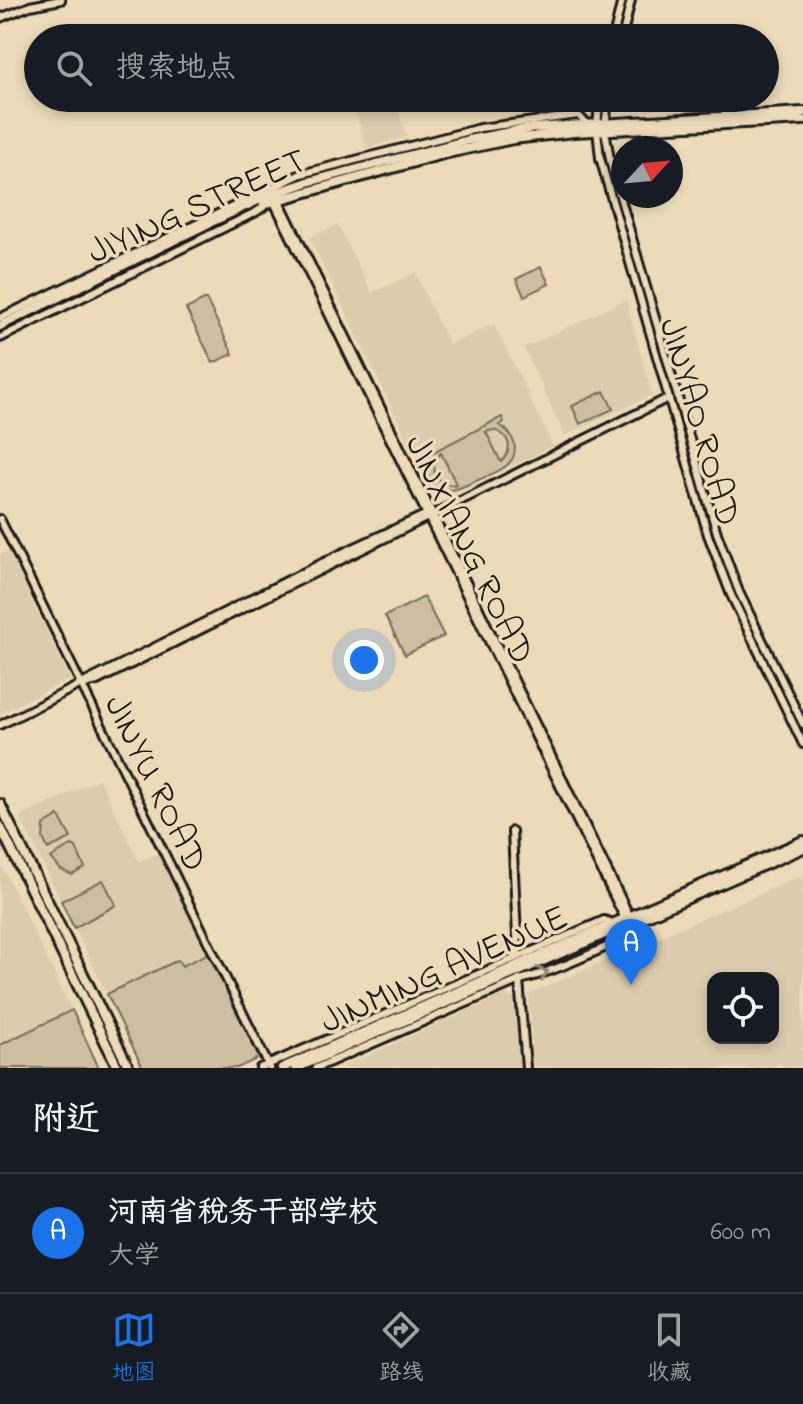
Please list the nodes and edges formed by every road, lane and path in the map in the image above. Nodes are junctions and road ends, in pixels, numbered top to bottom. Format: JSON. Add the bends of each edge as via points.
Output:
{"nodes":[{"id":1,"x":61,"y":0,"type":"edge"},
{"id":2,"x":622,"y":0,"type":"edge"},
{"id":3,"x":631,"y":0,"type":"edge"},
{"id":4,"x":0,"y":18,"type":"edge"},
{"id":5,"x":616,"y":24,"type":"edge"},
{"id":6,"x":625,"y":24,"type":"edge"},
{"id":7,"x":600,"y":112,"type":"edge"},
{"id":8,"x":604,"y":112,"type":"edge"},
{"id":9,"x":803,"y":112,"type":"edge"},
{"id":10,"x":803,"y":120,"type":"edge"},
{"id":11,"x":586,"y":123,"type":"junction"},
{"id":12,"x":601,"y":126,"type":"junction"},
{"id":13,"x":274,"y":197,"type":"junction"},
{"id":14,"x":0,"y":318,"type":"edge"},
{"id":15,"x":0,"y":328,"type":"edge"},
{"id":16,"x":0,"y":338,"type":"edge"},
{"id":17,"x":668,"y":398,"type":"junction"},
{"id":18,"x":430,"y":514,"type":"junction"},
{"id":19,"x":0,"y":519,"type":"edge"},
{"id":20,"x":82,"y":685,"type":"junction"},
{"id":21,"x":803,"y":724,"type":"edge"},
{"id":22,"x":0,"y":725,"type":"edge"},
{"id":23,"x":803,"y":744,"type":"edge"},
{"id":24,"x":0,"y":804,"type":"edge"},
{"id":25,"x":0,"y":826,"type":"edge"},
{"id":26,"x":512,"y":831,"type":"dead end"},
{"id":27,"x":803,"y":841,"type":"edge"},
{"id":28,"x":803,"y":848,"type":"edge"},
{"id":29,"x":629,"y":920,"type":"junction"},
{"id":30,"x":616,"y":926,"type":"junction"},
{"id":31,"x":518,"y":956,"type":"junction"},
{"id":32,"x":519,"y":973,"type":"junction"},
{"id":33,"x":269,"y":1066,"type":"edge"},
{"id":34,"x":118,"y":1068,"type":"edge"},
{"id":35,"x":129,"y":1068,"type":"edge"},
{"id":36,"x":260,"y":1068,"type":"edge"},
{"id":37,"x":282,"y":1068,"type":"edge"},
{"id":38,"x":296,"y":1068,"type":"edge"},
{"id":39,"x":316,"y":1068,"type":"edge"},
{"id":40,"x":526,"y":1068,"type":"edge"}],
"edges":[{"from":1,"to":4,"type":"street"},
{"from":2,"to":5,"type":"street"},
{"from":3,"to":6,"type":"street"},
{"from":7,"to":12,"type":"street","name":"JINYAO ROAD"},
{"from":8,"to":12,"type":"street","name":"JINYAO ROAD"},
{"from":9,"to":12,"type":"main road","name":"JIYING STREET"},
{"from":10,"to":12,"type":"main road","name":"JIYING STREET"},
{"from":11,"to":12,"type":"main road","name":"JIYING STREET"},
{"from":11,"to":13,"type":"main road","name":"JIYING STREET","via":[[486,136],[308,182]]},
{"from":11,"to":14,"type":"street","via":[[578,115],[480,128],[301,174]]},
{"from":12,"to":13,"type":"main road","name":"JIYING STREET","via":[[479,145]]},
{"from":12,"to":17,"type":"street","name":"JINYAO ROAD","via":[[603,167]]},
{"from":12,"to":21,"type":"street","name":"JINYAO ROAD","via":[[723,551]]},
{"from":13,"to":15,"type":"main road","name":"JIYING STREET"},
{"from":13,"to":16,"type":"street","via":[[256,212]]},
{"from":13,"to":18,"type":"street","name":"JINXIANG ROAD"},
{"from":17,"to":18,"type":"street"},
{"from":17,"to":23,"type":"street","name":"JINYAO ROAD","via":[[725,583]]},
{"from":18,"to":20,"type":"street"},
{"from":18,"to":29,"type":"street","name":"JINXIANG ROAD"},
{"from":19,"to":20,"type":"street","name":"JINYU ROAD"},
{"from":20,"to":22,"type":"street"},
{"from":20,"to":33,"type":"street","name":"JINYU ROAD"},
{"from":24,"to":35,"type":"main road"},
{"from":25,"to":34,"type":"main road"},
{"from":26,"to":31,"type":"street"},
{"from":27,"to":29,"type":"main road","name":"JINMING AVENUE"},
{"from":28,"to":29,"type":"main road","name":"JINMING AVENUE"},
{"from":29,"to":30,"type":"main road","name":"JINMING AVENUE"},
{"from":30,"to":31,"type":"street","via":[[604,920]]},
{"from":30,"to":32,"type":"main road","name":"JINMING AVENUE"},
{"from":32,"to":30,"type":"street","one_way":true,"via":[[545,974],[613,944]]},
{"from":31,"to":32,"type":"street"},
{"from":31,"to":33,"type":"street"},
{"from":32,"to":37,"type":"main road","name":"JINMING AVENUE"},
{"from":32,"to":38,"type":"main road","name":"JINMING AVENUE"},
{"from":32,"to":39,"type":"street"},
{"from":32,"to":40,"type":"street"},
{"from":33,"to":36,"type":"street"}]}
